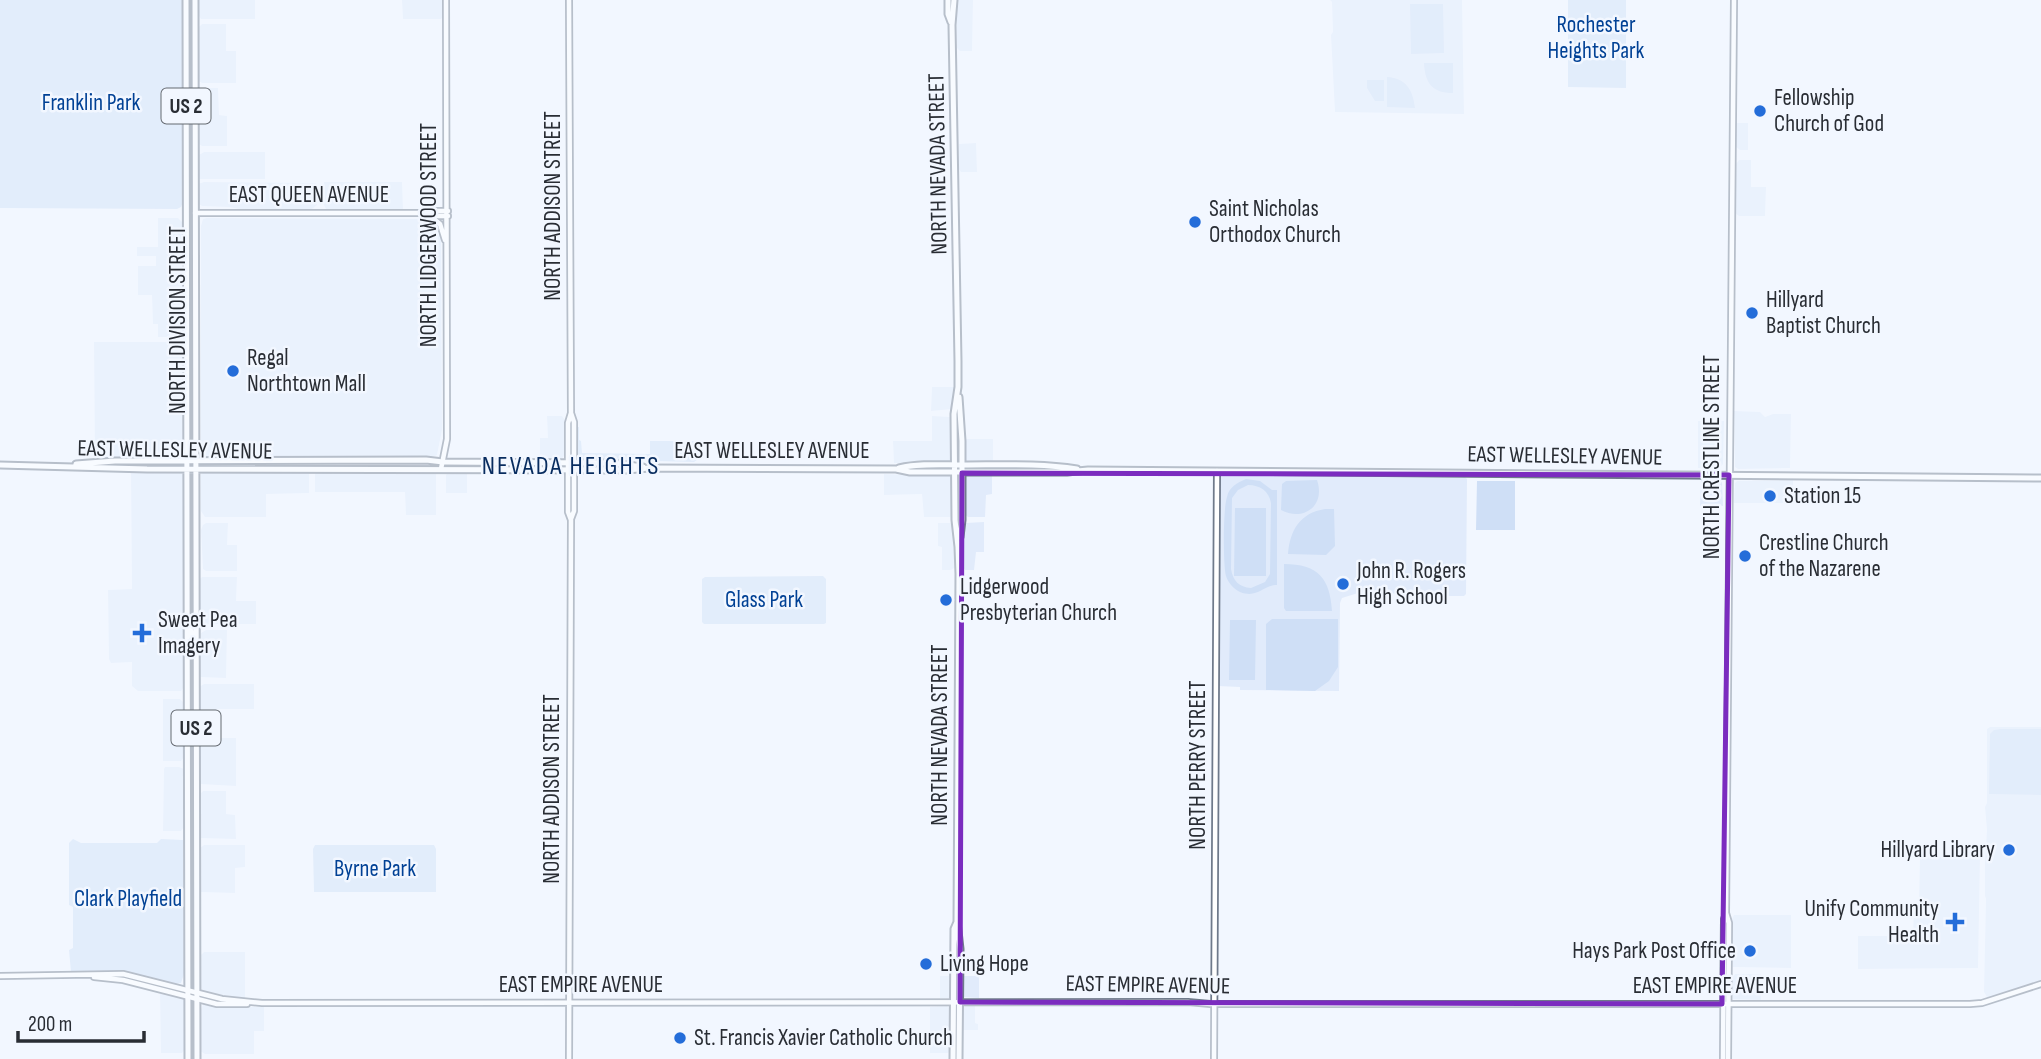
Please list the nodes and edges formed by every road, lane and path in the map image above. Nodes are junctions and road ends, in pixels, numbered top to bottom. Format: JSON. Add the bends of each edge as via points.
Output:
{"nodes":[{"id":1,"x":186,"y":0,"type":"edge"},
{"id":2,"x":195,"y":0,"type":"edge"},
{"id":3,"x":446,"y":0,"type":"edge"},
{"id":4,"x":569,"y":0,"type":"edge"},
{"id":5,"x":948,"y":0,"type":"edge"},
{"id":6,"x":954,"y":0,"type":"edge"},
{"id":7,"x":1734,"y":0,"type":"edge"},
{"id":8,"x":952,"y":25,"type":"junction"},
{"id":9,"x":195,"y":213,"type":"junction"},
{"id":10,"x":448,"y":213,"type":"junction"},
{"id":11,"x":426,"y":215,"type":"junction"},
{"id":12,"x":447,"y":246,"type":"junction"},
{"id":13,"x":187,"y":461,"type":"junction"},
{"id":14,"x":195,"y":461,"type":"junction"},
{"id":15,"x":571,"y":463,"type":"junction"},
{"id":16,"x":0,"y":465,"type":"edge"},
{"id":17,"x":442,"y":465,"type":"junction"},
{"id":18,"x":958,"y":465,"type":"junction"},
{"id":19,"x":66,"y":466,"type":"junction"},
{"id":20,"x":649,"y":468,"type":"junction"},
{"id":21,"x":187,"y":469,"type":"junction"},
{"id":22,"x":195,"y":469,"type":"junction"},
{"id":23,"x":896,"y":469,"type":"junction"},
{"id":24,"x":571,"y":470,"type":"junction"},
{"id":25,"x":1088,"y":470,"type":"junction"},
{"id":26,"x":1217,"y":471,"type":"junction"},
{"id":27,"x":958,"y":473,"type":"junction"},
{"id":28,"x":1729,"y":474,"type":"junction"},
{"id":29,"x":2041,"y":478,"type":"edge"},
{"id":30,"x":187,"y":628,"type":"junction"},
{"id":31,"x":196,"y":655,"type":"junction"},
{"id":32,"x":1726,"y":914,"type":"junction"},
{"id":33,"x":0,"y":976,"type":"edge"},
{"id":34,"x":2041,"y":984,"type":"edge"},
{"id":35,"x":188,"y":993,"type":"junction"},
{"id":36,"x":196,"y":995,"type":"junction"},
{"id":37,"x":569,"y":1002,"type":"junction"},
{"id":38,"x":956,"y":1002,"type":"junction"},
{"id":39,"x":1214,"y":1004,"type":"junction"},
{"id":40,"x":1722,"y":1004,"type":"junction"},
{"id":41,"x":1729,"y":1004,"type":"junction"},
{"id":42,"x":188,"y":1059,"type":"edge"},
{"id":43,"x":197,"y":1059,"type":"edge"},
{"id":44,"x":569,"y":1059,"type":"edge"},
{"id":45,"x":956,"y":1059,"type":"edge"},
{"id":46,"x":1214,"y":1059,"type":"edge"},
{"id":47,"x":1723,"y":1059,"type":"edge"},
{"id":48,"x":1728,"y":1059,"type":"edge"}],
"edges":[{"from":1,"to":13,"type":"main road","name":"NORTH DIVISION STREET","number":"US 2"},
{"from":2,"to":9,"type":"main road","name":"NORTH DIVISION STREET","number":"US 2"},
{"from":3,"to":10,"type":"street","name":"NORTH LIDGERWOOD STREET"},
{"from":4,"to":15,"type":"street","name":"NORTH ADDISON STREET"},
{"from":5,"to":8,"type":"main road","name":"NORTH NEVADA STREET"},
{"from":6,"to":8,"type":"main road","name":"NORTH NEVADA STREET"},
{"from":7,"to":28,"type":"street","name":"NORTH CRESTLINE STREET"},
{"from":8,"to":18,"type":"main road","name":"NORTH NEVADA STREET","via":[[961,414]]},
{"from":9,"to":11,"type":"street","name":"EAST QUEEN AVENUE"},
{"from":9,"to":14,"type":"main road","name":"NORTH DIVISION STREET","number":"US 2"},
{"from":10,"to":11,"type":"street","name":"EAST QUEEN AVENUE","via":[[429,211]]},
{"from":10,"to":12,"type":"street","name":"NORTH LIDGERWOOD STREET"},
{"from":11,"to":12,"type":"street","via":[[440,224]]},
{"from":12,"to":17,"type":"street","name":"NORTH LIDGERWOOD STREET","via":[[447,439]]},
{"from":13,"to":14,"type":"main road","name":"EAST WELLESLEY AVENUE"},
{"from":13,"to":19,"type":"main road","name":"EAST WELLESLEY AVENUE"},
{"from":13,"to":21,"type":"main road","name":"NORTH DIVISION STREET","number":"US 2"},
{"from":14,"to":17,"type":"main road","name":"EAST WELLESLEY AVENUE","via":[[426,460]]},
{"from":14,"to":22,"type":"main road","name":"NORTH DIVISION STREET","number":"US 2"},
{"from":15,"to":17,"type":"main road","name":"EAST WELLESLEY AVENUE"},
{"from":15,"to":20,"type":"main road","name":"EAST WELLESLEY AVENUE"},
{"from":15,"to":24,"type":"street","name":"NORTH ADDISON STREET"},
{"from":16,"to":19,"type":"main road"},
{"from":17,"to":22,"type":"main road","name":"EAST WELLESLEY AVENUE"},
{"from":17,"to":24,"type":"main road","name":"EAST WELLESLEY AVENUE"},
{"from":18,"to":23,"type":"main road","name":"EAST WELLESLEY AVENUE"},
{"from":18,"to":25,"type":"main road","name":"EAST WELLESLEY AVENUE"},
{"from":18,"to":27,"type":"main road","name":"NORTH NEVADA STREET"},
{"from":19,"to":21,"type":"main road","name":"EAST WELLESLEY AVENUE"},
{"from":20,"to":23,"type":"main road","name":"EAST WELLESLEY AVENUE"},
{"from":20,"to":24,"type":"main road","name":"EAST WELLESLEY AVENUE"},
{"from":21,"to":22,"type":"main road","name":"EAST WELLESLEY AVENUE"},
{"from":21,"to":30,"type":"main road","name":"NORTH DIVISION STREET","number":"US 2"},
{"from":22,"to":31,"type":"main road","name":"NORTH DIVISION STREET","number":"US 2"},
{"from":23,"to":27,"type":"main road","name":"EAST WELLESLEY AVENUE"},
{"from":24,"to":37,"type":"street","name":"NORTH ADDISON STREET"},
{"from":25,"to":26,"type":"main road","name":"EAST WELLESLEY AVENUE"},
{"from":25,"to":27,"type":"main road","name":"EAST WELLESLEY AVENUE"},
{"from":26,"to":28,"type":"main road","name":"EAST WELLESLEY AVENUE"},
{"from":26,"to":39,"type":"street","name":"NORTH PERRY STREET"},
{"from":27,"to":38,"type":"main road","name":"NORTH NEVADA STREET"},
{"from":28,"to":29,"type":"main road","name":"EAST WELLESLEY AVENUE"},
{"from":28,"to":32,"type":"street","name":"NORTH CRESTLINE STREET"},
{"from":30,"to":31,"type":"main road"},
{"from":30,"to":35,"type":"main road","name":"NORTH DIVISION STREET","number":"US 2"},
{"from":31,"to":36,"type":"main road","name":"NORTH DIVISION STREET","number":"US 2"},
{"from":32,"to":40,"type":"street","name":"NORTH CRESTLINE STREET"},
{"from":32,"to":41,"type":"street","name":"NORTH CRESTLINE STREET"},
{"from":33,"to":35,"type":"street","name":"EAST EMPIRE AVENUE","via":[[132,975]]},
{"from":34,"to":41,"type":"street","name":"EAST EMPIRE AVENUE","via":[[1970,1004]]},
{"from":35,"to":36,"type":"street","name":"EAST EMPIRE AVENUE"},
{"from":35,"to":42,"type":"main road","name":"NORTH DIVISION STREET","number":"US 2"},
{"from":36,"to":37,"type":"street","name":"EAST EMPIRE AVENUE","via":[[252,1003]]},
{"from":36,"to":43,"type":"main road","name":"NORTH DIVISION STREET","number":"US 2"},
{"from":37,"to":38,"type":"street","name":"EAST EMPIRE AVENUE"},
{"from":37,"to":44,"type":"street","name":"NORTH ADDISON STREET"},
{"from":38,"to":39,"type":"street","name":"EAST EMPIRE AVENUE"},
{"from":38,"to":45,"type":"main road","name":"NORTH NEVADA STREET"},
{"from":39,"to":40,"type":"street","name":"EAST EMPIRE AVENUE"},
{"from":39,"to":46,"type":"street","name":"NORTH PERRY STREET"},
{"from":40,"to":41,"type":"street","name":"EAST EMPIRE AVENUE"},
{"from":40,"to":47,"type":"street","name":"NORTH CRESTLINE STREET"},
{"from":41,"to":48,"type":"street","name":"NORTH CRESTLINE STREET"}]}
